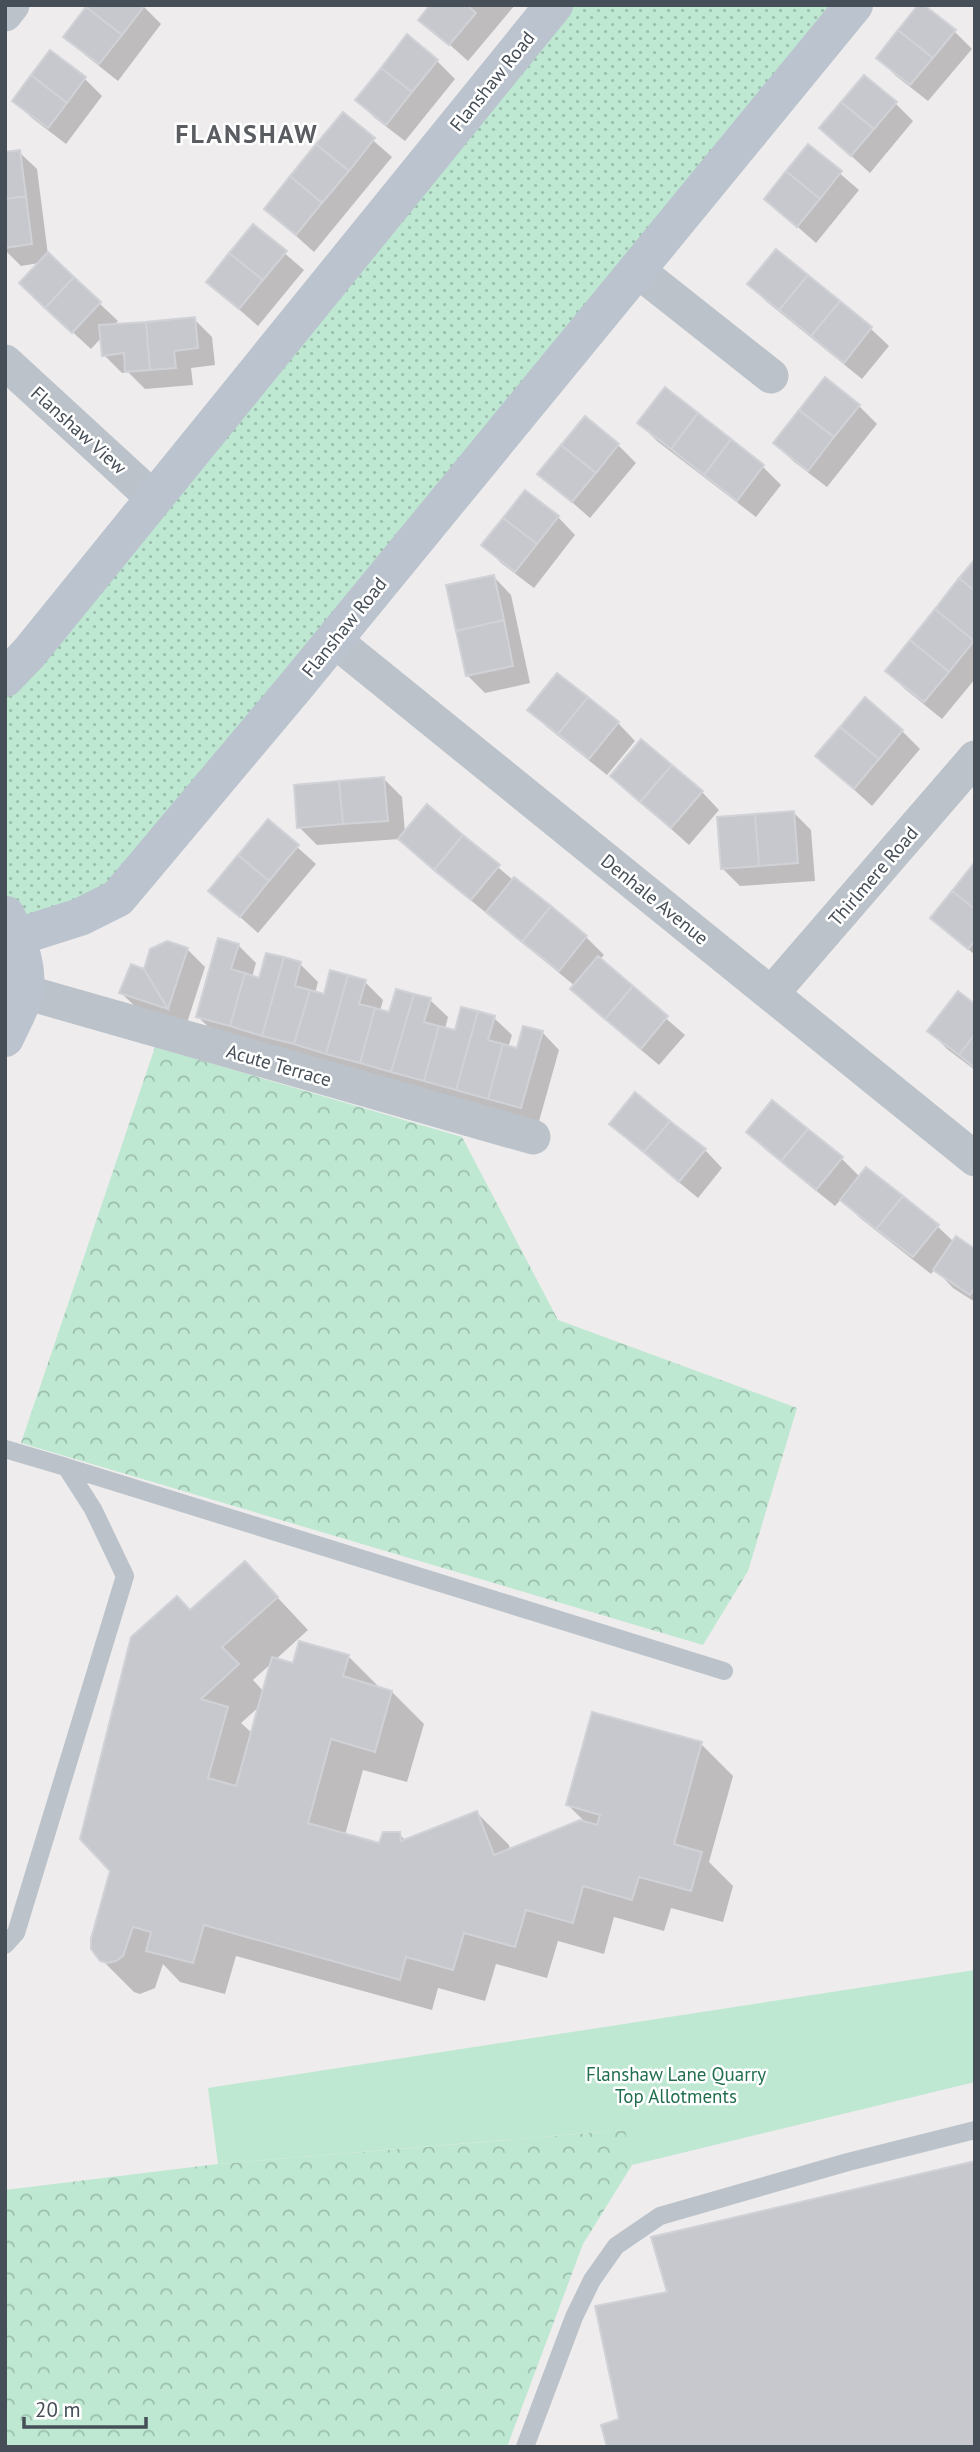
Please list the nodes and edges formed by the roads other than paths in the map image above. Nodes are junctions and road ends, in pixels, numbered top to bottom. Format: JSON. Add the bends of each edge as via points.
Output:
{"nodes":[{"id":1,"x":12,"y":5,"type":"edge"},
{"id":2,"x":554,"y":5,"type":"edge"},
{"id":3,"x":854,"y":5,"type":"edge"},
{"id":4,"x":5,"y":14,"type":"edge"},
{"id":5,"x":638,"y":270,"type":"junction"},
{"id":6,"x":5,"y":362,"type":"edge"},
{"id":7,"x":771,"y":376,"type":"dead end"},
{"id":8,"x":153,"y":498,"type":"junction"},
{"id":9,"x":334,"y":640,"type":"junction"},
{"id":10,"x":5,"y":678,"type":"edge"},
{"id":11,"x":975,"y":758,"type":"edge"},
{"id":12,"x":11,"y":925,"type":"edge"},
{"id":13,"x":24,"y":992,"type":"junction"},
{"id":14,"x":772,"y":993,"type":"junction"},
{"id":15,"x":5,"y":1038,"type":"edge"},
{"id":16,"x":533,"y":1138,"type":"dead end"},
{"id":17,"x":975,"y":1159,"type":"edge"},
{"id":18,"x":5,"y":1449,"type":"edge"},
{"id":19,"x":66,"y":1467,"type":"junction"},
{"id":20,"x":724,"y":1671,"type":"dead end"},
{"id":21,"x":5,"y":1945,"type":"edge"},
{"id":22,"x":975,"y":2130,"type":"edge"},
{"id":23,"x":525,"y":2447,"type":"edge"}],
"edges":[{"from":1,"to":4,"type":"street"},
{"from":2,"to":8,"type":"street","name":"Flanshaw Road"},
{"from":3,"to":5,"type":"street","name":"Flanshaw Road"},
{"from":5,"to":7,"type":"street"},
{"from":5,"to":9,"type":"street","name":"Flanshaw Road"},
{"from":6,"to":8,"type":"street","name":"Flanshaw View"},
{"from":8,"to":10,"type":"street","name":"Flanshaw Road"},
{"from":9,"to":12,"type":"street","name":"Flanshaw Road","via":[[118,898],[80,917]]},
{"from":9,"to":14,"type":"street","name":"Denhale Avenue"},
{"from":11,"to":14,"type":"street","name":"Thirlmere Road"},
{"from":12,"to":13,"type":"street","via":[[24,964]]},
{"from":13,"to":15,"type":"street"},
{"from":13,"to":16,"type":"street","name":"Acute Terrace"},
{"from":14,"to":17,"type":"street","name":"Denhale Avenue"},
{"from":18,"to":19,"type":"lane"},
{"from":19,"to":20,"type":"lane"},
{"from":19,"to":21,"type":"lane","via":[[93,1509],[125,1576],[16,1933]]},
{"from":22,"to":23,"type":"lane","via":[[660,2216],[616,2246],[574,2317]]}]}
